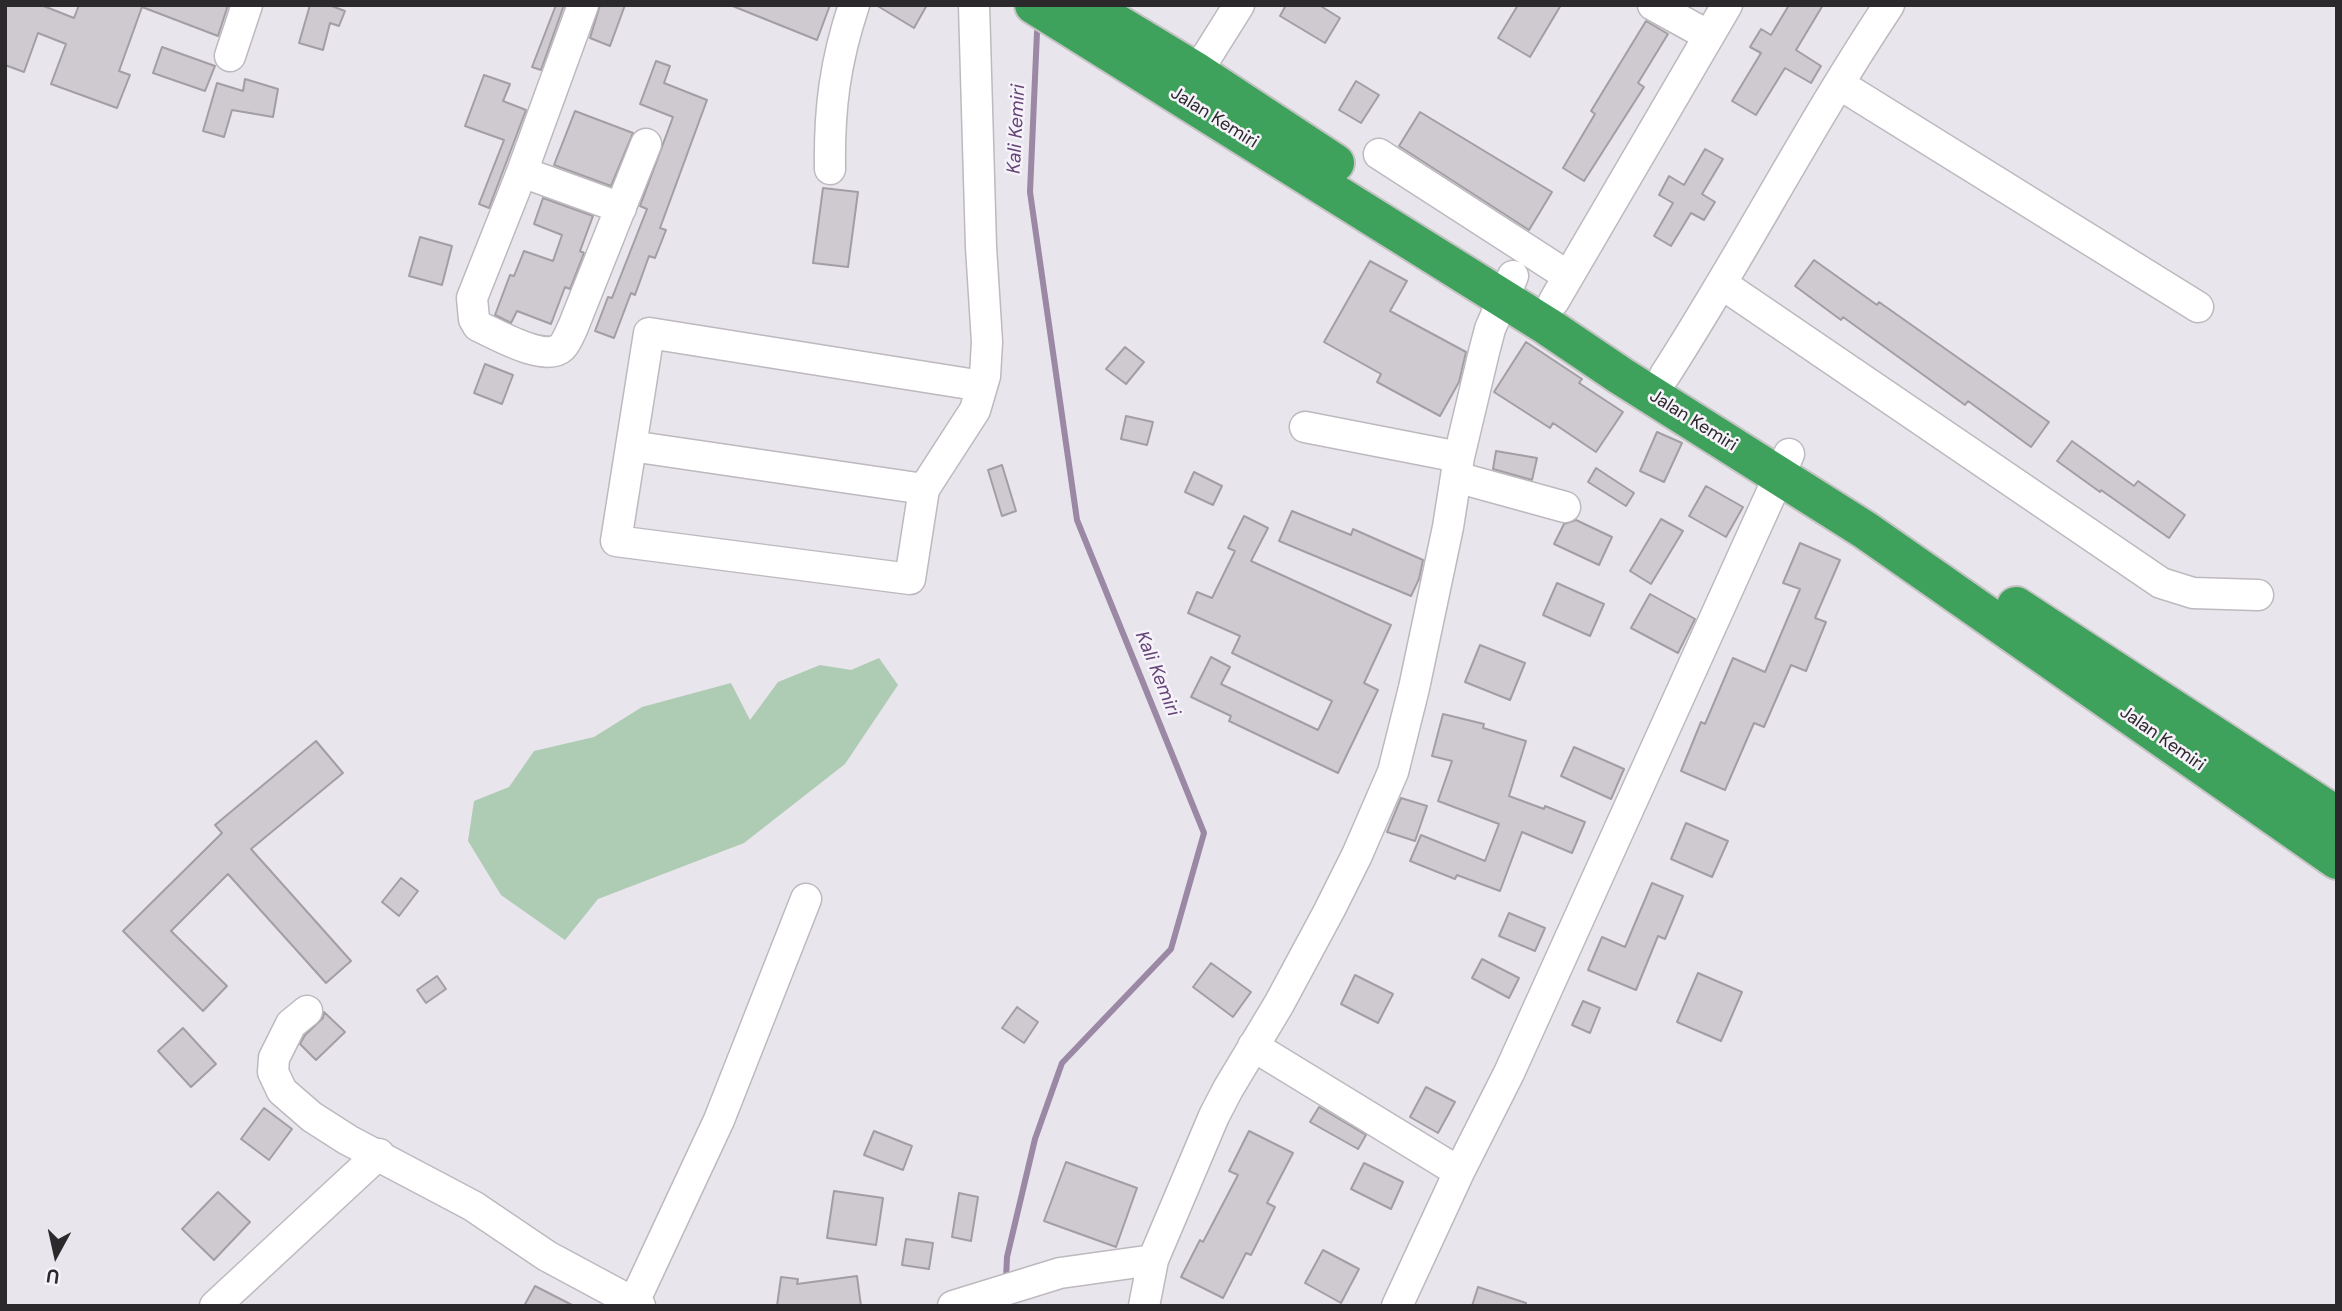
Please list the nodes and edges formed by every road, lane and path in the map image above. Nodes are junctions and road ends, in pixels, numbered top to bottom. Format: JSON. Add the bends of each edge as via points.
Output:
{"nodes":[{"id":1,"x":247,"y":5,"type":"edge"},
{"id":2,"x":583,"y":5,"type":"edge"},
{"id":3,"x":854,"y":5,"type":"edge"},
{"id":4,"x":974,"y":5,"type":"edge"},
{"id":5,"x":1034,"y":5,"type":"edge"},
{"id":6,"x":1653,"y":5,"type":"edge"},
{"id":7,"x":1727,"y":5,"type":"edge"},
{"id":8,"x":1889,"y":5,"type":"edge"},
{"id":9,"x":1228,"y":10,"type":"edge"},
{"id":10,"x":1077,"y":15,"type":"edge"},
{"id":11,"x":1709,"y":36,"type":"junction"},
{"id":12,"x":230,"y":56,"type":"dead end"},
{"id":13,"x":1839,"y":84,"type":"junction"},
{"id":14,"x":1189,"y":85,"type":"junction"},
{"id":15,"x":646,"y":144,"type":"dead end"},
{"id":16,"x":1379,"y":154,"type":"dead end"},
{"id":17,"x":830,"y":169,"type":"dead end"},
{"id":18,"x":522,"y":172,"type":"junction"},
{"id":19,"x":621,"y":208,"type":"junction"},
{"id":20,"x":1722,"y":284,"type":"junction"},
{"id":21,"x":1508,"y":288,"type":"junction"},
{"id":22,"x":1561,"y":289,"type":"junction"},
{"id":23,"x":2198,"y":307,"type":"dead end"},
{"id":24,"x":1665,"y":375,"type":"junction"},
{"id":25,"x":982,"y":386,"type":"junction"},
{"id":26,"x":1305,"y":427,"type":"dead end"},
{"id":27,"x":631,"y":446,"type":"junction"},
{"id":28,"x":1784,"y":465,"type":"junction"},
{"id":29,"x":1458,"y":467,"type":"junction"},
{"id":30,"x":924,"y":489,"type":"junction"},
{"id":31,"x":1565,"y":506,"type":"dead end"},
{"id":32,"x":2258,"y":595,"type":"dead end"},
{"id":33,"x":2337,"y":816,"type":"edge"},
{"id":34,"x":2337,"y":860,"type":"edge"},
{"id":35,"x":806,"y":899,"type":"dead end"},
{"id":36,"x":307,"y":1011,"type":"dead end"},
{"id":37,"x":1253,"y":1046,"type":"junction"},
{"id":38,"x":379,"y":1154,"type":"junction"},
{"id":39,"x":1459,"y":1172,"type":"junction"},
{"id":40,"x":1153,"y":1260,"type":"junction"},
{"id":41,"x":966,"y":1302,"type":"edge"},
{"id":42,"x":637,"y":1304,"type":"edge"},
{"id":43,"x":215,"y":1306,"type":"edge"},
{"id":44,"x":1144,"y":1306,"type":"edge"},
{"id":45,"x":1397,"y":1306,"type":"edge"}],
"edges":[{"from":1,"to":12,"type":"street"},
{"from":2,"to":18,"type":"street"},
{"from":3,"to":17,"type":"street","via":[[834,77]]},
{"from":4,"to":25,"type":"street","via":[[988,342]]},
{"from":5,"to":10,"type":"highway","name":"Jalan Kemiri"},
{"from":6,"to":11,"type":"street"},
{"from":7,"to":11,"type":"street"},
{"from":8,"to":13,"type":"street"},
{"from":9,"to":14,"type":"street"},
{"from":10,"to":14,"type":"highway","name":"Jalan Kemiri"},
{"from":11,"to":22,"type":"street"},
{"from":13,"to":20,"type":"street"},
{"from":13,"to":23,"type":"street"},
{"from":14,"to":21,"type":"highway","name":"Jalan Kemiri","via":[[1365,183]]},
{"from":15,"to":19,"type":"street"},
{"from":16,"to":22,"type":"street"},
{"from":18,"to":19,"type":"street"},
{"from":18,"to":19,"type":"street","via":[[472,298],[478,326],[524,346],[541,352],[562,348]]},
{"from":20,"to":24,"type":"street"},
{"from":20,"to":32,"type":"street","via":[[2161,583],[2193,593]]},
{"from":21,"to":22,"type":"highway","name":"Jalan Kemiri"},
{"from":21,"to":28,"type":"highway","name":"Jalan Kemiri"},
{"from":21,"to":29,"type":"street","via":[[1490,328]]},
{"from":22,"to":24,"type":"highway","name":"Jalan Kemiri"},
{"from":24,"to":28,"type":"highway","name":"Jalan Kemiri"},
{"from":25,"to":27,"type":"street","via":[[649,333]]},
{"from":25,"to":30,"type":"street","via":[[975,410]]},
{"from":26,"to":29,"type":"street"},
{"from":27,"to":30,"type":"street"},
{"from":27,"to":30,"type":"street","via":[[616,541],[910,579]]},
{"from":28,"to":33,"type":"highway","name":"Jalan Kemiri","via":[[2021,610]]},
{"from":28,"to":34,"type":"highway","name":"Jalan Kemiri","via":[[1865,530]]},
{"from":28,"to":39,"type":"street"},
{"from":29,"to":31,"type":"street"},
{"from":29,"to":37,"type":"street","via":[[1393,772],[1329,911]]},
{"from":35,"to":42,"type":"street","via":[[719,1120]]},
{"from":36,"to":38,"type":"street","via":[[291,1024],[274,1058],[273,1072],[282,1091],[331,1129]]},
{"from":37,"to":39,"type":"street"},
{"from":37,"to":40,"type":"street","via":[[1214,1115]]},
{"from":38,"to":42,"type":"street","via":[[473,1206],[547,1256]]},
{"from":38,"to":43,"type":"street"},
{"from":39,"to":45,"type":"street"},
{"from":40,"to":41,"type":"street","via":[[1060,1273]]},
{"from":40,"to":44,"type":"street"}]}
